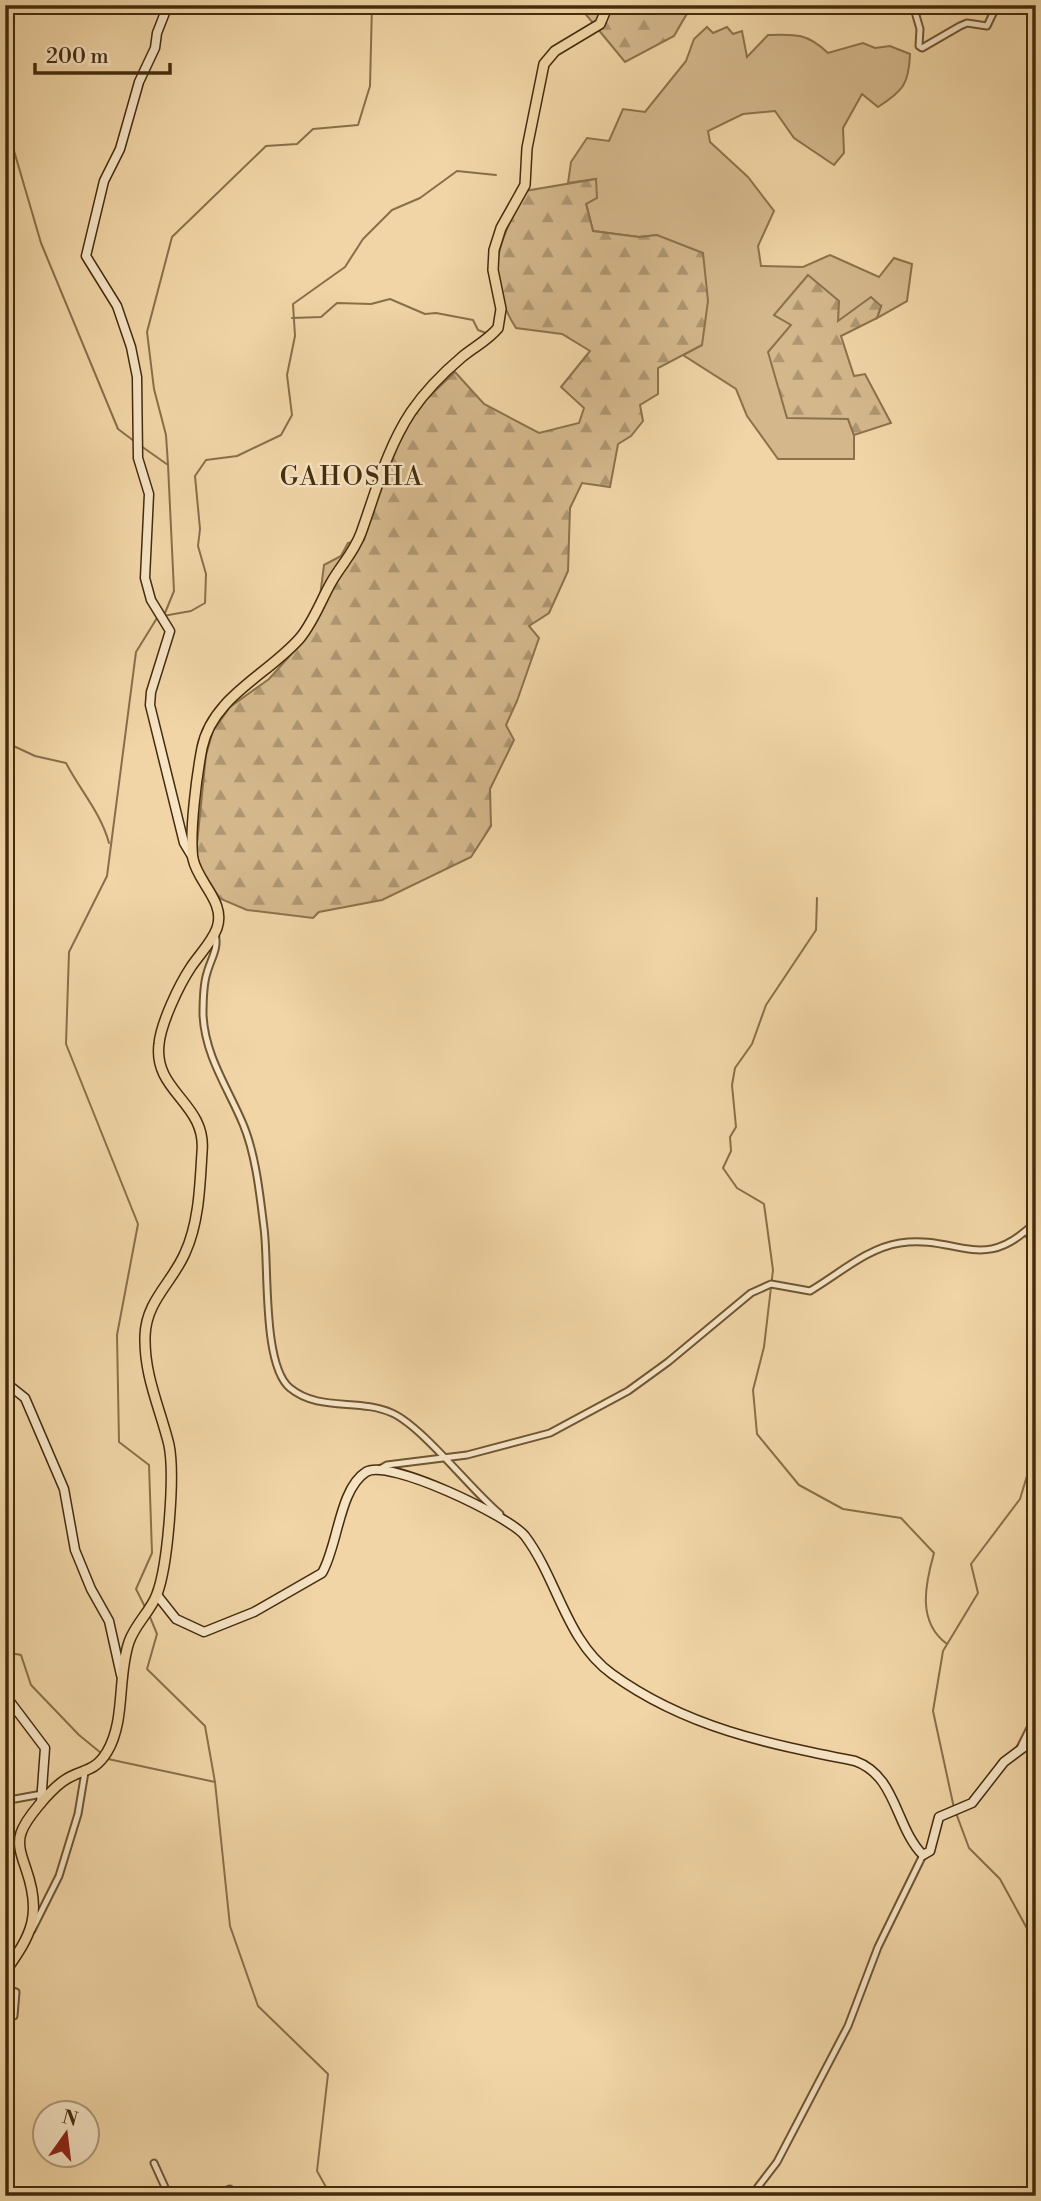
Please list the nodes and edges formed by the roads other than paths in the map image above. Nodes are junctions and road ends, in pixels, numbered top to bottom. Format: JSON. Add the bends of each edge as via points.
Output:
{"nodes":[{"id":1,"x":168,"y":5,"type":"edge"},
{"id":2,"x":608,"y":5,"type":"edge"},
{"id":3,"x":913,"y":5,"type":"edge"},
{"id":4,"x":997,"y":5,"type":"edge"},
{"id":5,"x":193,"y":858,"type":"junction"},
{"id":6,"x":215,"y":933,"type":"junction"},
{"id":7,"x":1036,"y":1221,"type":"edge"},
{"id":8,"x":1026,"y":1231,"type":"junction"},
{"id":9,"x":1036,"y":1244,"type":"edge"},
{"id":10,"x":5,"y":1382,"type":"edge"},
{"id":11,"x":441,"y":1457,"type":"junction"},
{"id":12,"x":378,"y":1470,"type":"junction"},
{"id":13,"x":515,"y":1527,"type":"junction"},
{"id":14,"x":157,"y":1595,"type":"junction"},
{"id":15,"x":121,"y":1675,"type":"junction"},
{"id":16,"x":5,"y":1695,"type":"edge"},
{"id":17,"x":1036,"y":1716,"type":"edge"},
{"id":18,"x":1036,"y":1738,"type":"edge"},
{"id":19,"x":1019,"y":1749,"type":"junction"},
{"id":20,"x":85,"y":1772,"type":"junction"},
{"id":21,"x":42,"y":1794,"type":"junction"},
{"id":22,"x":5,"y":1797,"type":"edge"},
{"id":23,"x":41,"y":1805,"type":"junction"},
{"id":24,"x":923,"y":1855,"type":"junction"},
{"id":25,"x":31,"y":1930,"type":"junction"},
{"id":26,"x":5,"y":1972,"type":"edge"},
{"id":27,"x":5,"y":1988,"type":"edge"},
{"id":28,"x":5,"y":2013,"type":"edge"},
{"id":29,"x":154,"y":2163,"type":"dead end"},
{"id":30,"x":230,"y":2189,"type":"dead end"},
{"id":31,"x":169,"y":2196,"type":"edge"},
{"id":32,"x":211,"y":2196,"type":"edge"},
{"id":33,"x":751,"y":2196,"type":"edge"}],
"edges":[{"from":1,"to":5,"type":"street","via":[[120,149],[104,181],[86,256],[124,320],[137,377],[137,443],[149,494],[145,578],[150,600],[170,636],[150,705],[184,843]]},
{"from":2,"to":5,"type":"main road","via":[[600,24],[555,51],[544,64],[524,185],[494,250],[501,309],[498,328],[453,365],[410,413],[381,469],[352,555],[306,630],[225,705],[210,727],[202,746]]},
{"from":3,"to":4,"type":"street","via":[[922,48],[967,23],[987,26]]},
{"from":5,"to":6,"type":"main road","via":[[218,906]]},
{"from":6,"to":11,"type":"street","via":[[203,1016],[213,1063],[244,1126],[254,1168],[279,1374],[288,1387],[307,1398],[394,1413]]},
{"from":6,"to":14,"type":"main road","via":[[176,994],[159,1044],[161,1069],[197,1118],[203,1146],[186,1253],[153,1303],[145,1333],[149,1380],[171,1464]]},
{"from":7,"to":8,"type":"street"},
{"from":8,"to":9,"type":"street"},
{"from":8,"to":11,"type":"street","via":[[996,1250],[900,1243],[872,1252],[810,1291],[771,1283],[751,1293],[668,1362],[591,1413],[550,1433],[467,1455]]},
{"from":10,"to":15,"type":"street","via":[[25,1398],[109,1621]]},
{"from":11,"to":12,"type":"street"},
{"from":11,"to":13,"type":"street"},
{"from":12,"to":13,"type":"street","via":[[412,1476]]},
{"from":12,"to":14,"type":"street","via":[[366,1472],[357,1482],[330,1559],[311,1580],[236,1621],[204,1632],[176,1619]]},
{"from":13,"to":24,"type":"street","via":[[594,1660],[658,1702],[707,1726],[864,1764],[887,1787]]},
{"from":14,"to":15,"type":"main road","via":[[130,1638]]},
{"from":15,"to":20,"type":"main road","via":[[115,1727],[106,1754]]},
{"from":16,"to":21,"type":"street","via":[[45,1748]]},
{"from":17,"to":19,"type":"street"},
{"from":18,"to":19,"type":"street"},
{"from":19,"to":24,"type":"street","via":[[996,1770],[972,1803],[939,1817],[930,1851]]},
{"from":20,"to":23,"type":"main road","via":[[60,1783]]},
{"from":20,"to":25,"type":"street","via":[[59,1876]]},
{"from":21,"to":22,"type":"street"},
{"from":21,"to":23,"type":"street"},
{"from":23,"to":25,"type":"main road","via":[[20,1835],[35,1899]]},
{"from":24,"to":33,"type":"street","via":[[877,1947],[848,2026],[778,2162]]},
{"from":25,"to":26,"type":"main road"},
{"from":27,"to":28,"type":"street","via":[[16,1992],[18,1999],[14,2016]]},
{"from":29,"to":31,"type":"street"},
{"from":30,"to":32,"type":"street"}]}
